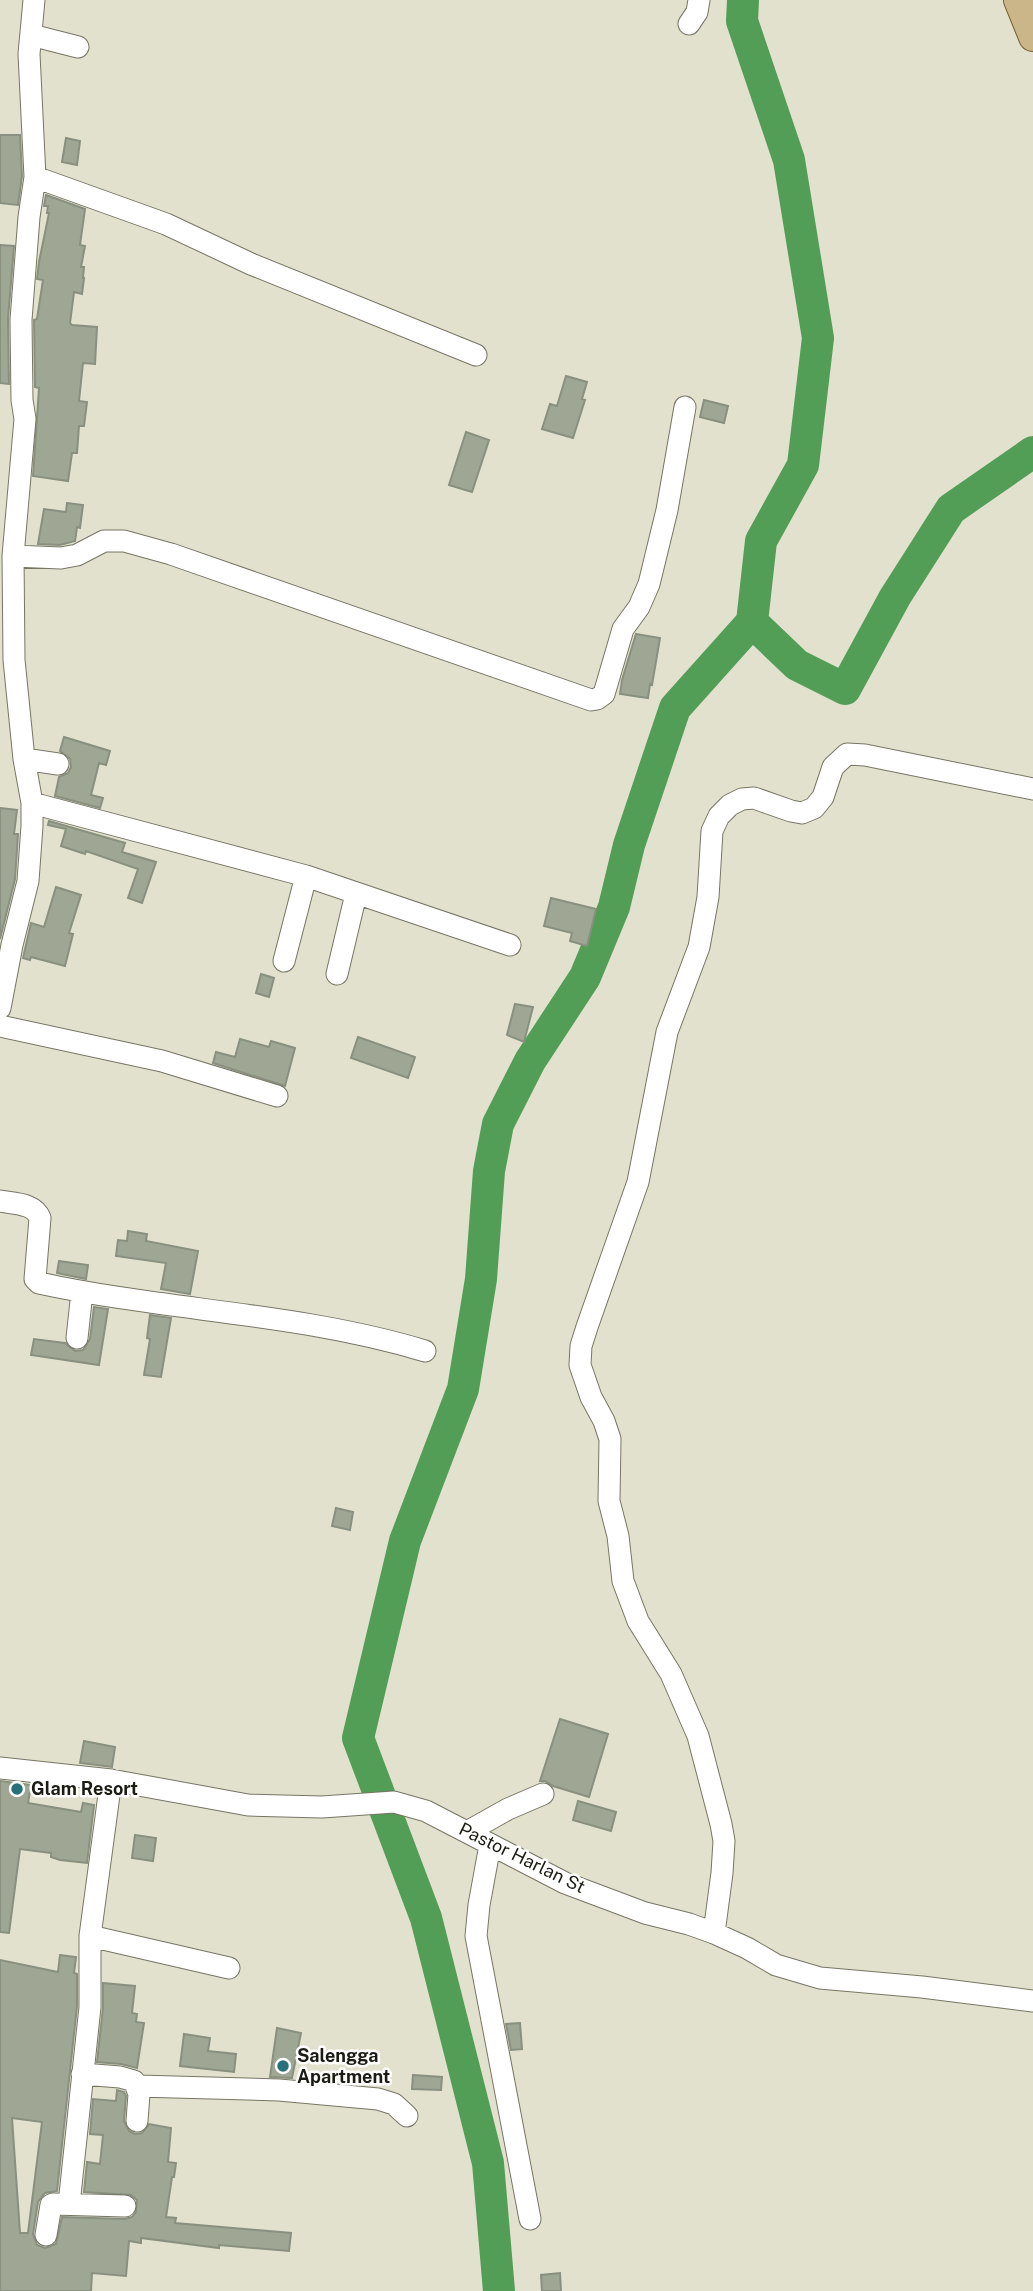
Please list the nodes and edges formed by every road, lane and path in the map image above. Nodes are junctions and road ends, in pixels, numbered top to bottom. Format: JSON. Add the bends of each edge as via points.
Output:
{"nodes":[{"id":1,"x":34,"y":0,"type":"edge"},
{"id":2,"x":699,"y":0,"type":"edge"},
{"id":3,"x":1017,"y":0,"type":"edge"},
{"id":4,"x":689,"y":24,"type":"dead end"},
{"id":5,"x":31,"y":35,"type":"junction"},
{"id":6,"x":1033,"y":37,"type":"edge"},
{"id":7,"x":78,"y":47,"type":"dead end"},
{"id":8,"x":35,"y":177,"type":"junction"},
{"id":9,"x":476,"y":355,"type":"dead end"},
{"id":10,"x":685,"y":407,"type":"dead end"},
{"id":11,"x":13,"y":556,"type":"junction"},
{"id":12,"x":24,"y":759,"type":"junction"},
{"id":13,"x":58,"y":764,"type":"dead end"},
{"id":14,"x":1033,"y":789,"type":"edge"},
{"id":15,"x":32,"y":803,"type":"junction"},
{"id":16,"x":306,"y":876,"type":"junction"},
{"id":17,"x":356,"y":894,"type":"junction"},
{"id":18,"x":510,"y":945,"type":"dead end"},
{"id":19,"x":284,"y":961,"type":"dead end"},
{"id":20,"x":337,"y":974,"type":"dead end"},
{"id":21,"x":0,"y":1008,"type":"edge"},
{"id":22,"x":0,"y":1026,"type":"edge"},
{"id":23,"x":277,"y":1096,"type":"dead end"},
{"id":24,"x":0,"y":1201,"type":"edge"},
{"id":25,"x":82,"y":1292,"type":"junction"},
{"id":26,"x":77,"y":1338,"type":"dead end"},
{"id":27,"x":425,"y":1351,"type":"dead end"},
{"id":28,"x":0,"y":1768,"type":"edge"},
{"id":29,"x":111,"y":1780,"type":"junction"},
{"id":30,"x":543,"y":1794,"type":"dead end"},
{"id":31,"x":467,"y":1832,"type":"junction"},
{"id":32,"x":490,"y":1845,"type":"junction"},
{"id":33,"x":714,"y":1933,"type":"junction"},
{"id":34,"x":90,"y":1936,"type":"junction"},
{"id":35,"x":229,"y":1968,"type":"dead end"},
{"id":36,"x":1033,"y":2001,"type":"edge"},
{"id":37,"x":82,"y":2074,"type":"junction"},
{"id":38,"x":138,"y":2087,"type":"junction"},
{"id":39,"x":407,"y":2116,"type":"dead end"},
{"id":40,"x":137,"y":2121,"type":"dead end"},
{"id":41,"x":68,"y":2204,"type":"junction"},
{"id":42,"x":125,"y":2206,"type":"dead end"},
{"id":43,"x":530,"y":2219,"type":"dead end"},
{"id":44,"x":46,"y":2235,"type":"dead end"}],
"edges":[{"from":1,"to":5,"type":"street"},
{"from":2,"to":4,"type":"street"},
{"from":3,"to":6,"type":"main road"},
{"from":5,"to":7,"type":"street"},
{"from":5,"to":8,"type":"street"},
{"from":8,"to":9,"type":"street","via":[[166,224],[251,264]]},
{"from":8,"to":11,"type":"street","via":[[21,320],[25,419]]},
{"from":10,"to":11,"type":"street","via":[[649,584],[623,629],[604,694],[597,699],[124,541],[104,541],[61,558]]},
{"from":11,"to":12,"type":"street","via":[[14,660]]},
{"from":12,"to":13,"type":"street"},
{"from":12,"to":15,"type":"street"},
{"from":14,"to":33,"type":"street","via":[[847,754],[833,768],[814,808],[803,813],[754,798],[742,799],[719,816],[712,831],[699,947],[667,1032],[638,1182],[587,1327],[580,1365],[610,1439],[608,1500],[623,1581],[638,1621],[671,1674],[698,1736],[721,1824],[722,1873]]},
{"from":15,"to":16,"type":"street"},
{"from":15,"to":21,"type":"street","via":[[28,881]]},
{"from":16,"to":17,"type":"street"},
{"from":16,"to":19,"type":"street"},
{"from":17,"to":18,"type":"street"},
{"from":17,"to":20,"type":"street"},
{"from":22,"to":23,"type":"street","via":[[162,1061]]},
{"from":24,"to":25,"type":"street","via":[[37,1211],[35,1279]]},
{"from":25,"to":26,"type":"street"},
{"from":25,"to":27,"type":"street","via":[[305,1325]]},
{"from":28,"to":29,"type":"street","name":"Pastor Harlan St"},
{"from":29,"to":31,"type":"street","name":"Pastor Harlan St","via":[[248,1805],[322,1807],[394,1802],[426,1811]]},
{"from":29,"to":34,"type":"street"},
{"from":30,"to":31,"type":"street"},
{"from":31,"to":32,"type":"street","name":"Pastor Harlan St"},
{"from":32,"to":33,"type":"street","name":"Pastor Harlan St","via":[[565,1883]]},
{"from":32,"to":43,"type":"street","via":[[476,1936]]},
{"from":33,"to":36,"type":"street","name":"Pastor Harlan St","via":[[776,1965],[820,1978]]},
{"from":34,"to":35,"type":"street"},
{"from":34,"to":37,"type":"street","via":[[90,2007]]},
{"from":37,"to":38,"type":"street","via":[[120,2077]]},
{"from":37,"to":41,"type":"street"},
{"from":38,"to":39,"type":"street","via":[[279,2090],[378,2099],[394,2104]]},
{"from":38,"to":40,"type":"street"},
{"from":41,"to":42,"type":"street"},
{"from":41,"to":44,"type":"street","via":[[51,2205]]}]}
